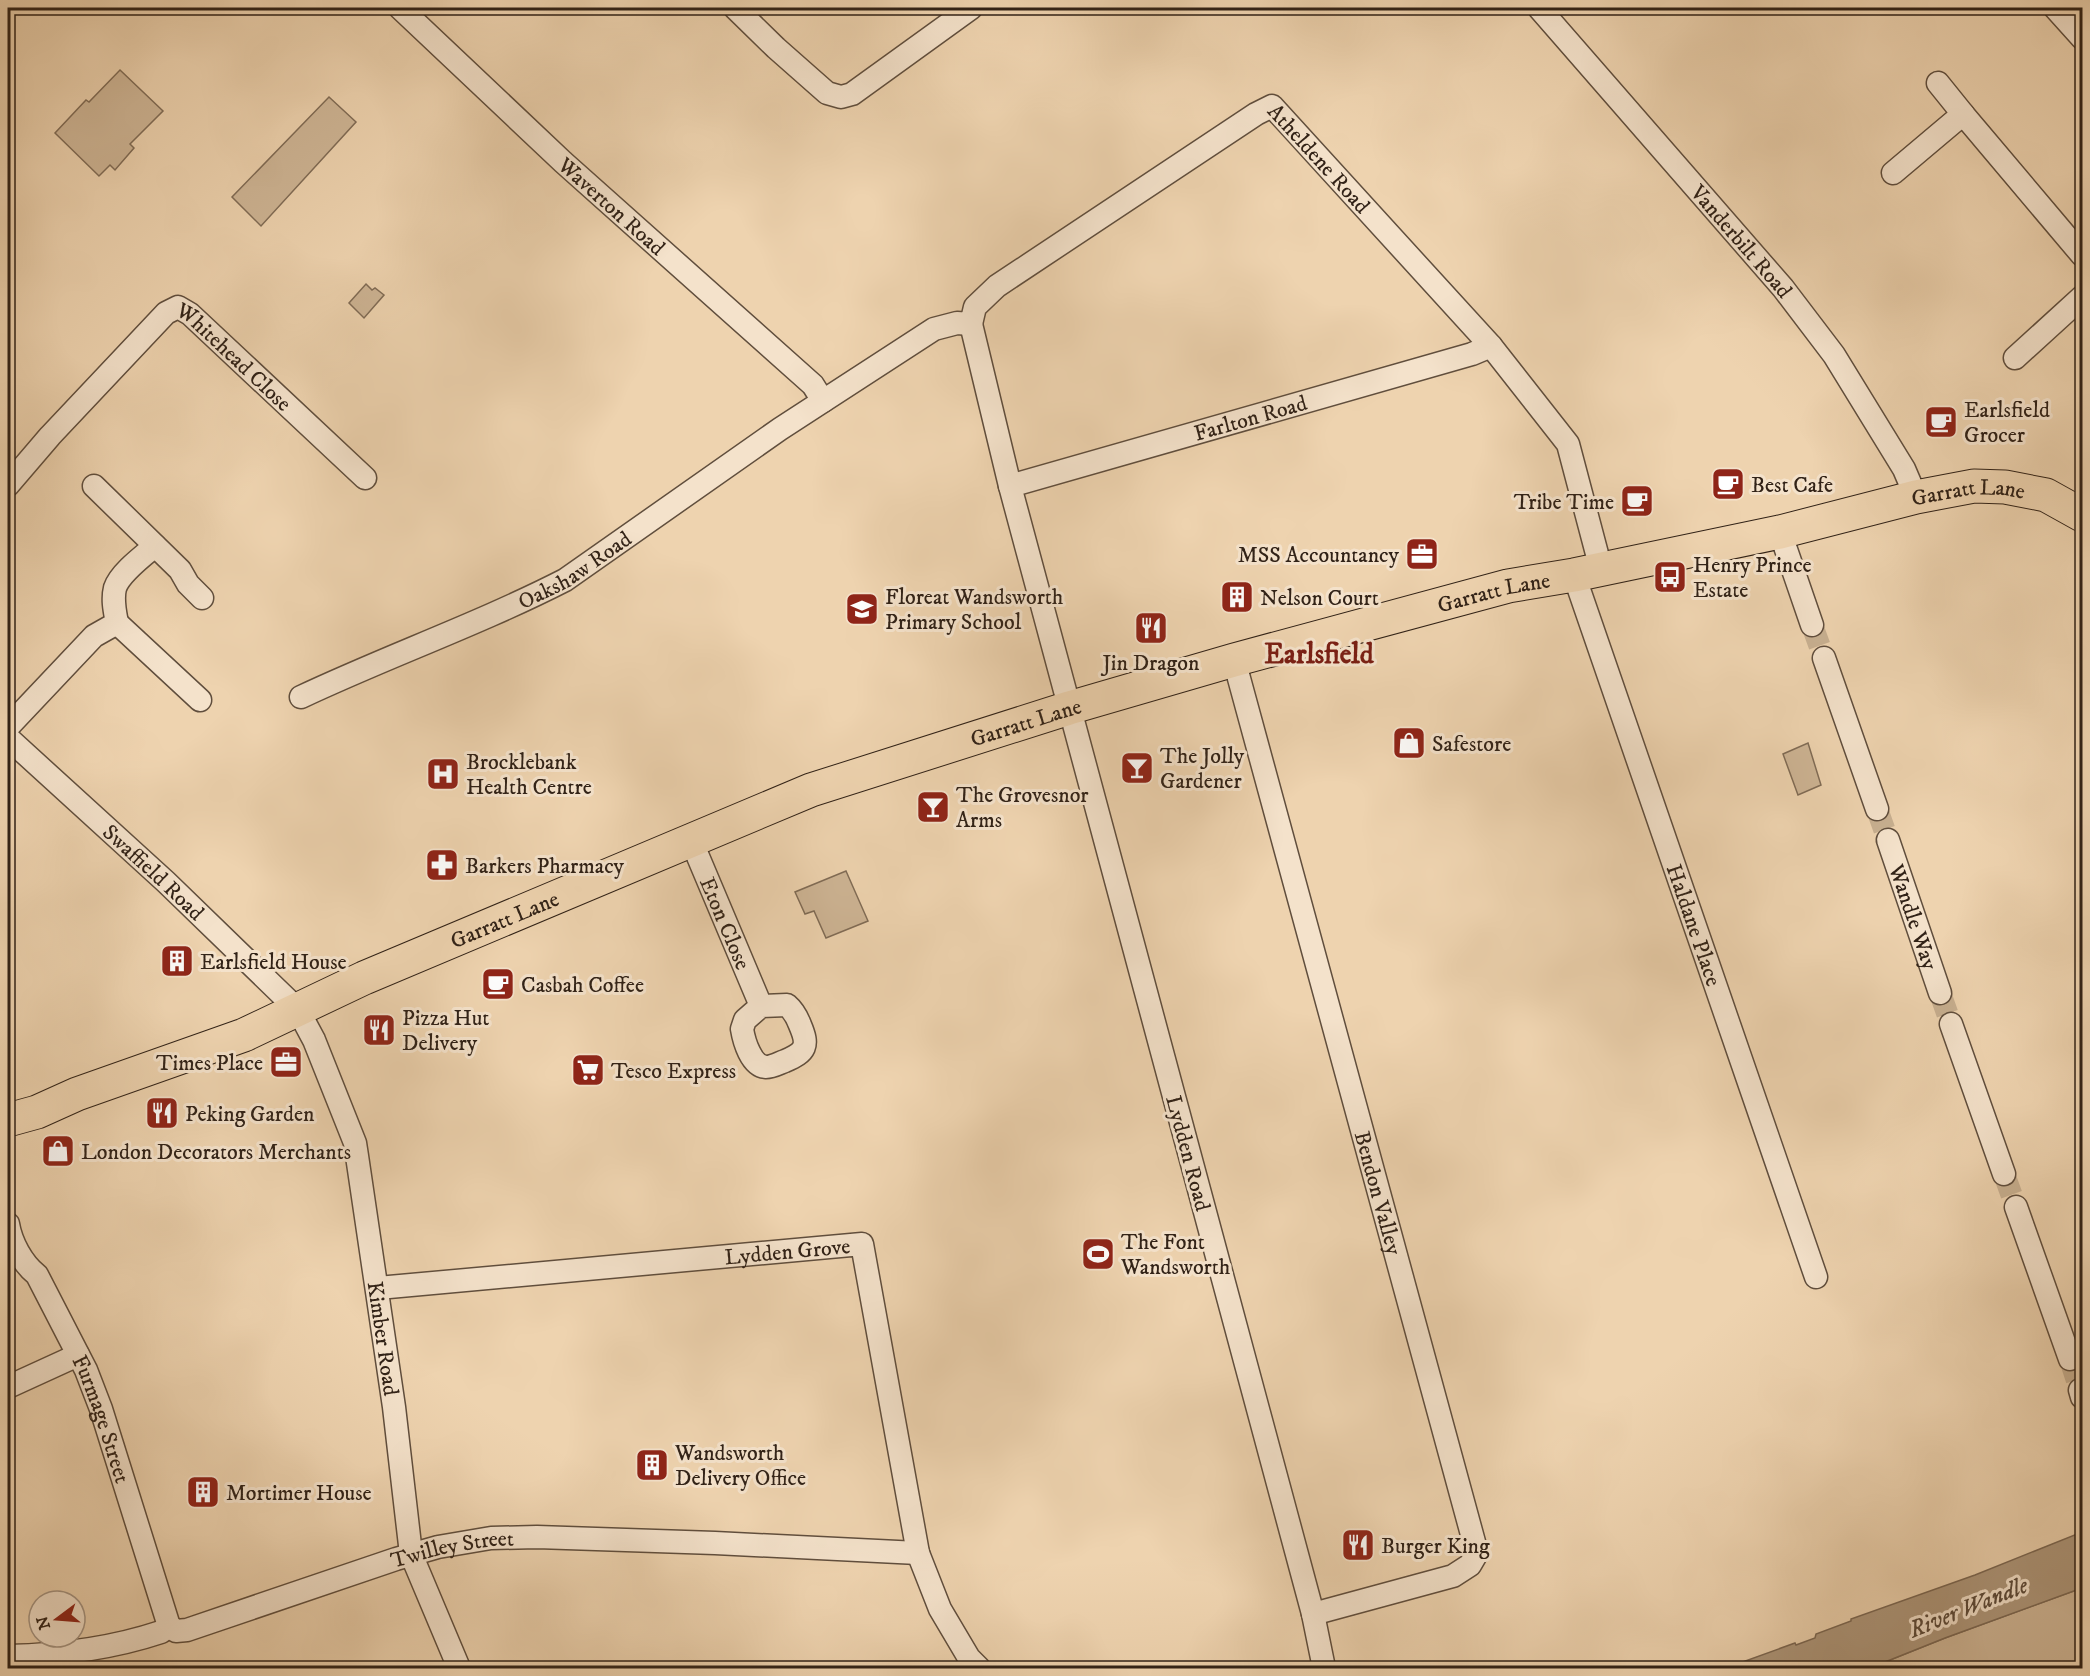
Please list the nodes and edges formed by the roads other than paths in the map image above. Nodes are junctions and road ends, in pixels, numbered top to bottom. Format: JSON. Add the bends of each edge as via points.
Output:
{"nodes":[{"id":1,"x":400,"y":8,"type":"edge"},
{"id":2,"x":735,"y":8,"type":"edge"},
{"id":3,"x":970,"y":8,"type":"edge"},
{"id":4,"x":1539,"y":8,"type":"edge"},
{"id":5,"x":2067,"y":12,"type":"edge"},
{"id":6,"x":2082,"y":38,"type":"edge"},
{"id":7,"x":1938,"y":83,"type":"dead end"},
{"id":8,"x":1964,"y":114,"type":"junction"},
{"id":9,"x":1893,"y":173,"type":"dead end"},
{"id":10,"x":2082,"y":255,"type":"edge"},
{"id":11,"x":2082,"y":297,"type":"edge"},
{"id":12,"x":971,"y":324,"type":"junction"},
{"id":13,"x":1491,"y":346,"type":"junction"},
{"id":14,"x":2015,"y":358,"type":"dead end"},
{"id":15,"x":823,"y":401,"type":"junction"},
{"id":16,"x":365,"y":478,"type":"dead end"},
{"id":17,"x":8,"y":485,"type":"edge"},
{"id":18,"x":94,"y":486,"type":"dead end"},
{"id":19,"x":1010,"y":486,"type":"junction"},
{"id":20,"x":1916,"y":497,"type":"junction"},
{"id":21,"x":2082,"y":514,"type":"edge"},
{"id":22,"x":1780,"y":532,"type":"junction"},
{"id":23,"x":155,"y":546,"type":"junction"},
{"id":24,"x":1587,"y":572,"type":"junction"},
{"id":25,"x":202,"y":598,"type":"dead end"},
{"id":26,"x":117,"y":623,"type":"junction"},
{"id":27,"x":1812,"y":625,"type":"tunnel mouth"},
{"id":28,"x":1824,"y":658,"type":"tunnel mouth"},
{"id":29,"x":1234,"y":660,"type":"junction"},
{"id":30,"x":301,"y":697,"type":"dead end"},
{"id":31,"x":200,"y":700,"type":"dead end"},
{"id":32,"x":1069,"y":708,"type":"junction"},
{"id":33,"x":8,"y":727,"type":"edge"},
{"id":34,"x":8,"y":738,"type":"edge"},
{"id":35,"x":1877,"y":809,"type":"tunnel mouth"},
{"id":36,"x":691,"y":840,"type":"junction"},
{"id":37,"x":1888,"y":840,"type":"tunnel mouth"},
{"id":38,"x":1940,"y":993,"type":"tunnel mouth"},
{"id":39,"x":761,"y":1006,"type":"dead end"},
{"id":40,"x":298,"y":1010,"type":"junction"},
{"id":41,"x":1951,"y":1023,"type":"tunnel mouth"},
{"id":42,"x":8,"y":1120,"type":"edge"},
{"id":43,"x":2004,"y":1174,"type":"tunnel mouth"},
{"id":44,"x":2016,"y":1207,"type":"tunnel mouth"},
{"id":45,"x":8,"y":1224,"type":"edge"},
{"id":46,"x":1816,"y":1277,"type":"dead end"},
{"id":47,"x":378,"y":1288,"type":"junction"},
{"id":48,"x":78,"y":1355,"type":"junction"},
{"id":49,"x":2070,"y":1359,"type":"tunnel mouth"},
{"id":50,"x":8,"y":1387,"type":"edge"},
{"id":51,"x":918,"y":1553,"type":"junction"},
{"id":52,"x":411,"y":1554,"type":"junction"},
{"id":53,"x":1312,"y":1614,"type":"junction"},
{"id":54,"x":169,"y":1626,"type":"junction"},
{"id":55,"x":8,"y":1656,"type":"edge"},
{"id":56,"x":459,"y":1668,"type":"edge"},
{"id":57,"x":979,"y":1668,"type":"edge"},
{"id":58,"x":1324,"y":1668,"type":"edge"}],
"edges":[{"from":1,"to":15,"type":"street","name":"Waverton Road","via":[[563,162],[813,385]]},
{"from":2,"to":3,"type":"street","via":[[827,93],[841,97],[852,94]]},
{"from":4,"to":20,"type":"street","name":"Vanderbilt Road","via":[[1783,288],[1834,355],[1904,469]]},
{"from":5,"to":6,"type":"street"},
{"from":7,"to":8,"type":"street"},
{"from":8,"to":9,"type":"street"},
{"from":8,"to":10,"type":"street"},
{"from":11,"to":14,"type":"street"},
{"from":12,"to":13,"type":"street","name":"Atheldene Road","via":[[975,308],[997,286],[1272,106]]},
{"from":12,"to":15,"type":"street","via":[[934,329]]},
{"from":12,"to":19,"type":"street"},
{"from":13,"to":19,"type":"street","name":"Farlton Road"},
{"from":13,"to":24,"type":"street","name":"Atheldene Road","via":[[1568,444]]},
{"from":15,"to":30,"type":"street","name":"Oakshaw Road","via":[[565,579]]},
{"from":16,"to":17,"type":"street","name":"Whitehead Close","via":[[178,307],[166,313]]},
{"from":18,"to":23,"type":"street"},
{"from":19,"to":32,"type":"street"},
{"from":20,"to":21,"type":"main road","name":"Garratt Lane","via":[[1974,486],[2005,487],[2046,495]]},
{"from":20,"to":22,"type":"main road","name":"Garratt Lane"},
{"from":22,"to":24,"type":"main road","name":"Garratt Lane"},
{"from":22,"to":27,"type":"street"},
{"from":23,"to":25,"type":"street"},
{"from":23,"to":26,"type":"street","via":[[115,586]]},
{"from":24,"to":29,"type":"main road","name":"Garratt Lane","via":[[1508,586]]},
{"from":24,"to":46,"type":"street","name":"Haldane Place"},
{"from":26,"to":31,"type":"street"},
{"from":26,"to":33,"type":"street","via":[[94,636]]},
{"from":28,"to":35,"type":"street"},
{"from":29,"to":32,"type":"main road","name":"Garratt Lane"},
{"from":29,"to":53,"type":"street","name":"Bendon Valley","via":[[1477,1553],[1470,1565],[1453,1576]]},
{"from":32,"to":36,"type":"main road","name":"Garratt Lane","via":[[811,790]]},
{"from":32,"to":53,"type":"street","name":"Lydden Road"},
{"from":34,"to":40,"type":"street","name":"Swaffield Road","via":[[166,882]]},
{"from":36,"to":39,"type":"street","name":"Eton Close"},
{"from":36,"to":40,"type":"main road","name":"Garratt Lane"},
{"from":37,"to":38,"type":"street","name":"Wandle Way"},
{"from":40,"to":42,"type":"main road","name":"Garratt Lane","via":[[229,1041]]},
{"from":40,"to":47,"type":"street","name":"Kimber Road","via":[[355,1143]]},
{"from":41,"to":43,"type":"street"},
{"from":44,"to":49,"type":"street"},
{"from":45,"to":48,"type":"street","name":"Furmage Street","via":[[27,1267],[37,1275]]},
{"from":47,"to":51,"type":"street","name":"Lydden Grove","via":[[862,1244]]},
{"from":47,"to":52,"type":"street","name":"Kimber Road"},
{"from":48,"to":50,"type":"street"},
{"from":48,"to":54,"type":"street","name":"Furmage Street","via":[[101,1409]]},
{"from":51,"to":52,"type":"street","name":"Twilley Street","via":[[537,1537],[491,1538]]},
{"from":51,"to":57,"type":"street","name":"Lydden Grove","via":[[940,1609]]},
{"from":52,"to":54,"type":"street","name":"Twilley Street","via":[[187,1630],[176,1631]]},
{"from":52,"to":56,"type":"street","name":"Kimber Road"},
{"from":53,"to":58,"type":"street","name":"Lydden Road"},
{"from":54,"to":55,"type":"street","name":"Twilley Street","via":[[161,1632],[100,1649]]}]}
